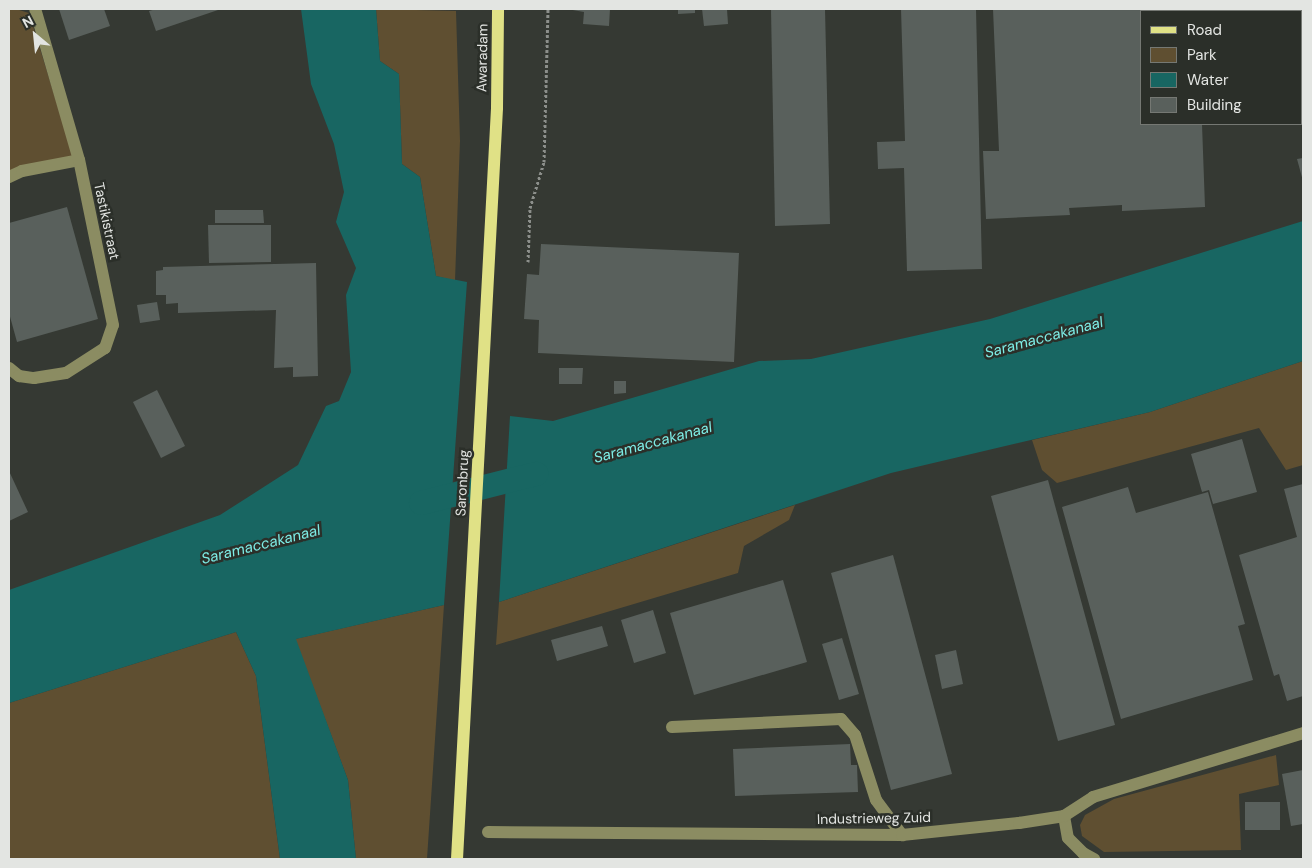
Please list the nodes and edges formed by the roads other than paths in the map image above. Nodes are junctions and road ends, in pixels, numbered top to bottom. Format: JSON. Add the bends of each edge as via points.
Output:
{"nodes":[{"id":1,"x":35,"y":9,"type":"edge"},
{"id":2,"x":498,"y":9,"type":"edge"},
{"id":3,"x":497,"y":108,"type":"joint"},
{"id":4,"x":79,"y":160,"type":"junction"},
{"id":5,"x":9,"y":177,"type":"edge"},
{"id":6,"x":14,"y":372,"type":"edge"},
{"id":7,"x":672,"y":727,"type":"dead end"},
{"id":8,"x":1303,"y":733,"type":"edge"},
{"id":9,"x":1064,"y":816,"type":"junction"},
{"id":10,"x":488,"y":832,"type":"dead end"},
{"id":11,"x":902,"y":835,"type":"junction"},
{"id":12,"x":457,"y":859,"type":"edge"},
{"id":13,"x":1094,"y":859,"type":"edge"}],
"edges":[{"from":1,"to":4,"type":"street","name":"Tastikistraat"},
{"from":2,"to":3,"type":"main road","name":"Awaradam"},
{"from":3,"to":12,"type":"main road","name":"Saronbrug"},
{"from":4,"to":5,"type":"street","via":[[22,171]]},
{"from":4,"to":6,"type":"street","name":"Tastikistraat","via":[[113,325],[105,348],[66,373],[34,378]]},
{"from":7,"to":11,"type":"street","via":[[841,719],[855,735],[876,800]]},
{"from":8,"to":9,"type":"street","name":"Industrieweg Zuid","via":[[1093,797]]},
{"from":9,"to":11,"type":"street","name":"Industrieweg Zuid"},
{"from":9,"to":13,"type":"street","via":[[1068,838],[1083,854]]},
{"from":10,"to":11,"type":"street","name":"Industrieweg Zuid"}]}
